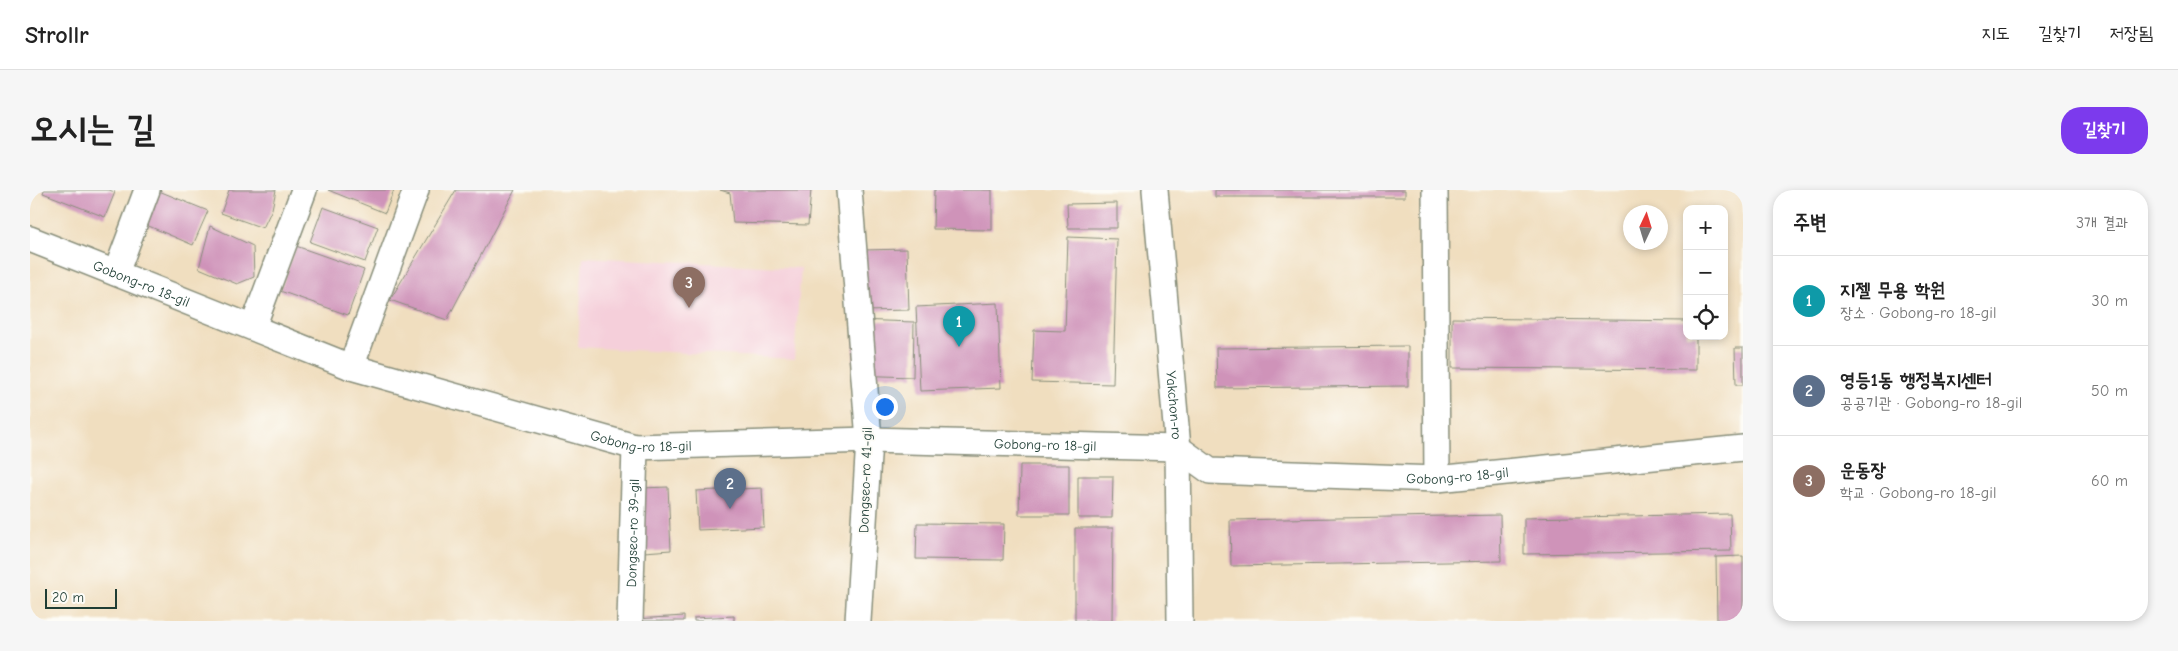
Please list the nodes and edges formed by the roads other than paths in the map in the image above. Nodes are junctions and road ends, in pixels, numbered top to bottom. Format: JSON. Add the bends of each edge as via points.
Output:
{"nodes":[{"id":1,"x":147,"y":190,"type":"edge"},
{"id":2,"x":304,"y":190,"type":"edge"},
{"id":3,"x":416,"y":190,"type":"edge"},
{"id":4,"x":849,"y":190,"type":"edge"},
{"id":5,"x":1156,"y":190,"type":"edge"},
{"id":6,"x":1435,"y":190,"type":"edge"},
{"id":7,"x":30,"y":239,"type":"edge"},
{"id":8,"x":116,"y":273,"type":"junction"},
{"id":9,"x":253,"y":327,"type":"junction"},
{"id":10,"x":351,"y":367,"type":"junction"},
{"id":11,"x":869,"y":440,"type":"junction"},
{"id":12,"x":635,"y":447,"type":"junction"},
{"id":13,"x":1178,"y":448,"type":"junction"},
{"id":14,"x":1743,"y":448,"type":"edge"},
{"id":15,"x":1436,"y":479,"type":"junction"},
{"id":16,"x":630,"y":621,"type":"edge"},
{"id":17,"x":858,"y":621,"type":"edge"},
{"id":18,"x":1180,"y":621,"type":"edge"}],
"edges":[{"from":1,"to":8,"type":"street"},
{"from":2,"to":9,"type":"street"},
{"from":3,"to":10,"type":"street"},
{"from":4,"to":11,"type":"street","name":"Dongseo-ro 41-gil"},
{"from":5,"to":13,"type":"street","name":"Yakchon-ro"},
{"from":6,"to":15,"type":"street"},
{"from":7,"to":8,"type":"street","name":"Gobong-ro 18-gil"},
{"from":8,"to":9,"type":"street","name":"Gobong-ro 18-gil"},
{"from":9,"to":10,"type":"street","name":"Gobong-ro 18-gil"},
{"from":10,"to":12,"type":"street","name":"Gobong-ro 18-gil"},
{"from":11,"to":12,"type":"street","name":"Gobong-ro 18-gil"},
{"from":11,"to":13,"type":"street","name":"Gobong-ro 18-gil"},
{"from":11,"to":17,"type":"street","name":"Dongseo-ro 41-gil"},
{"from":12,"to":16,"type":"street","name":"Dongseo-ro 39-gil"},
{"from":13,"to":15,"type":"street","name":"Gobong-ro 18-gil","via":[[1210,472]]},
{"from":13,"to":18,"type":"street","name":"Yakchon-ro"},
{"from":14,"to":15,"type":"street","name":"Gobong-ro 18-gil"}]}
